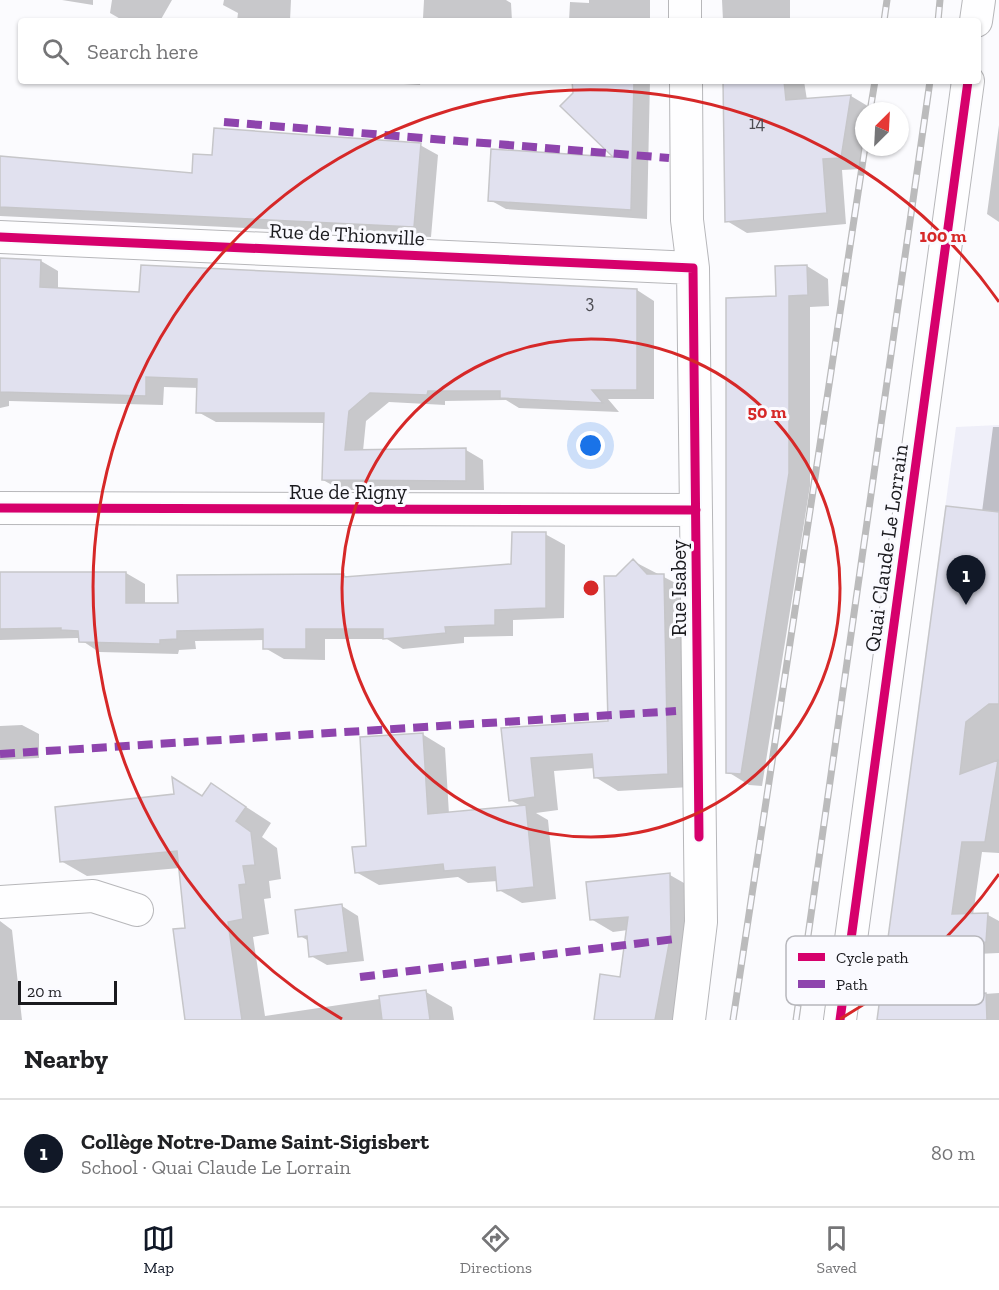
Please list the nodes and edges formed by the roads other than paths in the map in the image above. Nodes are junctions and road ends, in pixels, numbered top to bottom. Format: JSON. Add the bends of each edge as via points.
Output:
{"nodes":[{"id":1,"x":685,"y":0,"type":"edge"},
{"id":2,"x":979,"y":0,"type":"edge"},
{"id":3,"x":685,"y":18,"type":"edge"},
{"id":4,"x":976,"y":18,"type":"edge"},
{"id":5,"x":686,"y":84,"type":"edge"},
{"id":6,"x":968,"y":84,"type":"edge"},
{"id":7,"x":0,"y":237,"type":"edge"},
{"id":8,"x":693,"y":268,"type":"junction"},
{"id":9,"x":0,"y":508,"type":"edge"},
{"id":10,"x":696,"y":510,"type":"junction"},
{"id":11,"x":0,"y":902,"type":"edge"},
{"id":12,"x":137,"y":910,"type":"dead end"},
{"id":13,"x":851,"y":936,"type":"edge"},
{"id":14,"x":842,"y":1005,"type":"edge"},
{"id":15,"x":689,"y":1020,"type":"edge"},
{"id":16,"x":840,"y":1020,"type":"edge"}],
"edges":[{"from":1,"to":3,"type":"street"},
{"from":2,"to":4,"type":"street"},
{"from":5,"to":8,"type":"street","name":"Rue Isabey","via":[[687,220]]},
{"from":6,"to":13,"type":"street","name":"Quai Claude Le Lorrain"},
{"from":7,"to":8,"type":"street","name":"Rue de Thionville"},
{"from":8,"to":10,"type":"street","name":"Rue Isabey"},
{"from":9,"to":10,"type":"street","name":"Rue de Rigny"},
{"from":10,"to":15,"type":"street","name":"Rue Isabey","via":[[701,922]]},
{"from":11,"to":12,"type":"street","via":[[93,896]]},
{"from":14,"to":16,"type":"street","name":"Quai Claude Le Lorrain"}]}
